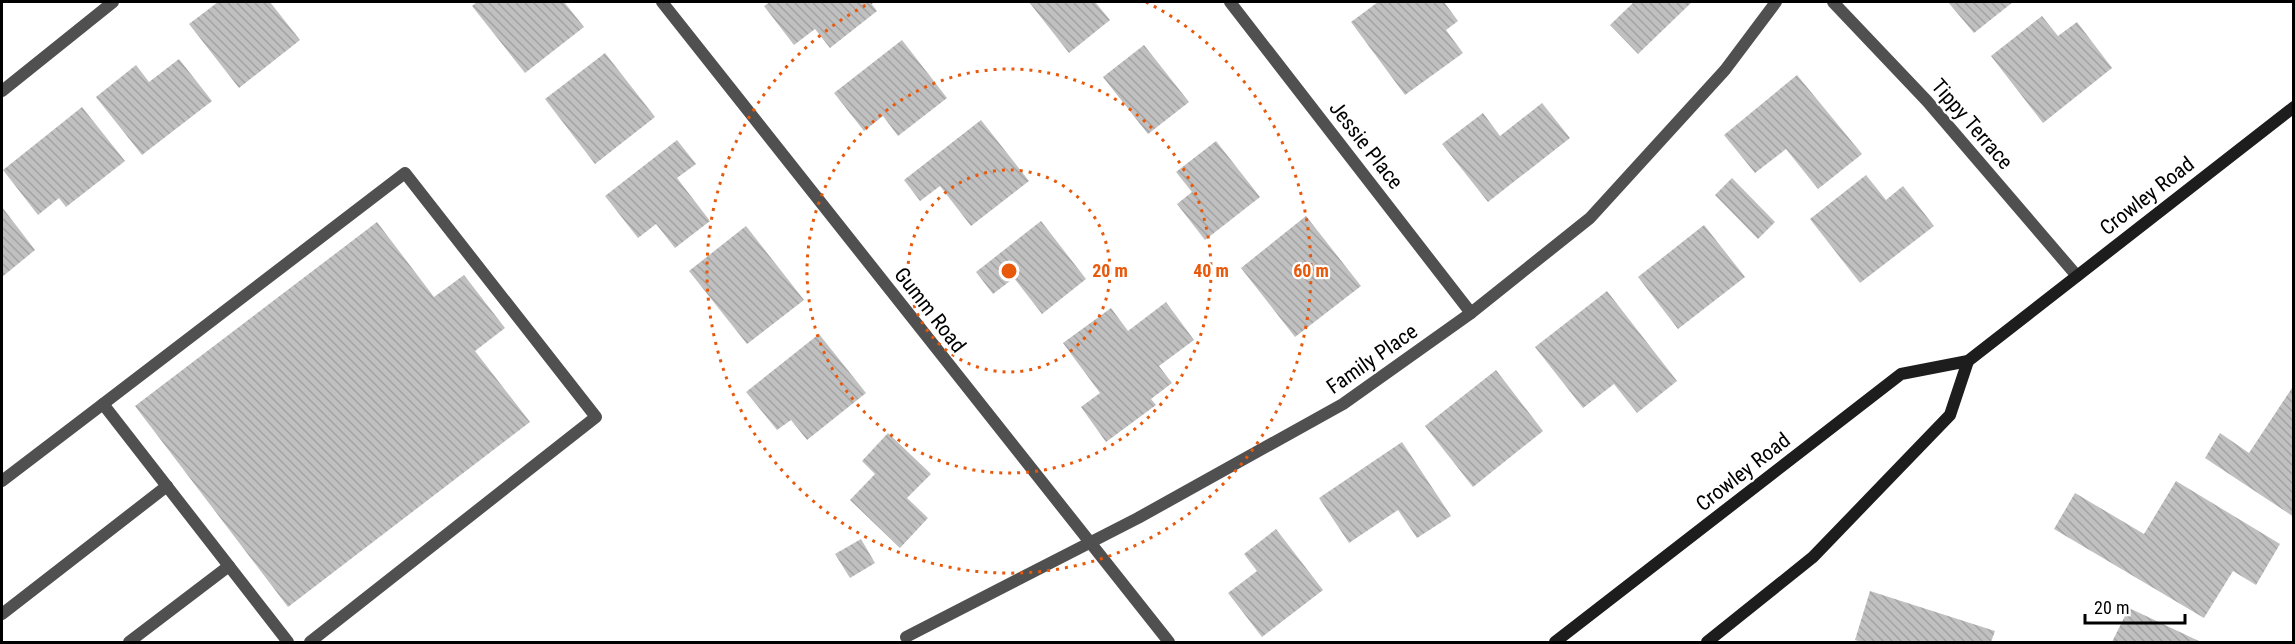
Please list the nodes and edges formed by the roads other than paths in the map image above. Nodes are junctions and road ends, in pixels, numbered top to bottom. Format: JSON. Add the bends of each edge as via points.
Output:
{"nodes":[{"id":1,"x":113,"y":2,"type":"edge"},
{"id":2,"x":662,"y":2,"type":"edge"},
{"id":3,"x":1230,"y":2,"type":"edge"},
{"id":4,"x":1776,"y":2,"type":"edge"},
{"id":5,"x":1833,"y":2,"type":"edge"},
{"id":6,"x":2,"y":91,"type":"edge"},
{"id":7,"x":2294,"y":107,"type":"edge"},
{"id":8,"x":2077,"y":276,"type":"junction"},
{"id":9,"x":1471,"y":313,"type":"junction"},
{"id":10,"x":1968,"y":361,"type":"junction"},
{"id":11,"x":103,"y":404,"type":"junction"},
{"id":12,"x":2,"y":481,"type":"edge"},
{"id":13,"x":166,"y":486,"type":"junction"},
{"id":14,"x":1089,"y":543,"type":"junction"},
{"id":15,"x":229,"y":566,"type":"junction"},
{"id":16,"x":2,"y":614,"type":"edge"},
{"id":17,"x":906,"y":637,"type":"dead end"},
{"id":18,"x":129,"y":642,"type":"edge"},
{"id":19,"x":288,"y":642,"type":"edge"},
{"id":20,"x":310,"y":642,"type":"edge"},
{"id":21,"x":1169,"y":642,"type":"edge"},
{"id":22,"x":1555,"y":642,"type":"edge"},
{"id":23,"x":1707,"y":642,"type":"edge"}],
"edges":[{"from":1,"to":6,"type":"street"},
{"from":2,"to":14,"type":"street","name":"Gumm Road"},
{"from":3,"to":9,"type":"street","name":"Jessie Place"},
{"from":4,"to":9,"type":"street","name":"Family Place","via":[[1725,70],[1590,218]]},
{"from":5,"to":8,"type":"street","name":"Tippy Terrace","via":[[1927,101]]},
{"from":7,"to":8,"type":"main road","name":"Crowley Road"},
{"from":8,"to":10,"type":"main road","name":"Crowley Road"},
{"from":9,"to":14,"type":"street","name":"Family Place","via":[[1343,404]]},
{"from":10,"to":22,"type":"main road","name":"Crowley Road","via":[[1901,374]]},
{"from":10,"to":23,"type":"main road","via":[[1950,415],[1813,557]]},
{"from":11,"to":12,"type":"street"},
{"from":11,"to":13,"type":"street"},
{"from":11,"to":20,"type":"street","via":[[405,173],[596,417]]},
{"from":13,"to":15,"type":"street"},
{"from":13,"to":16,"type":"street"},
{"from":14,"to":17,"type":"street","name":"Family Place"},
{"from":14,"to":21,"type":"street","name":"Gumm Road"},
{"from":15,"to":18,"type":"street"},
{"from":15,"to":19,"type":"street"}]}
